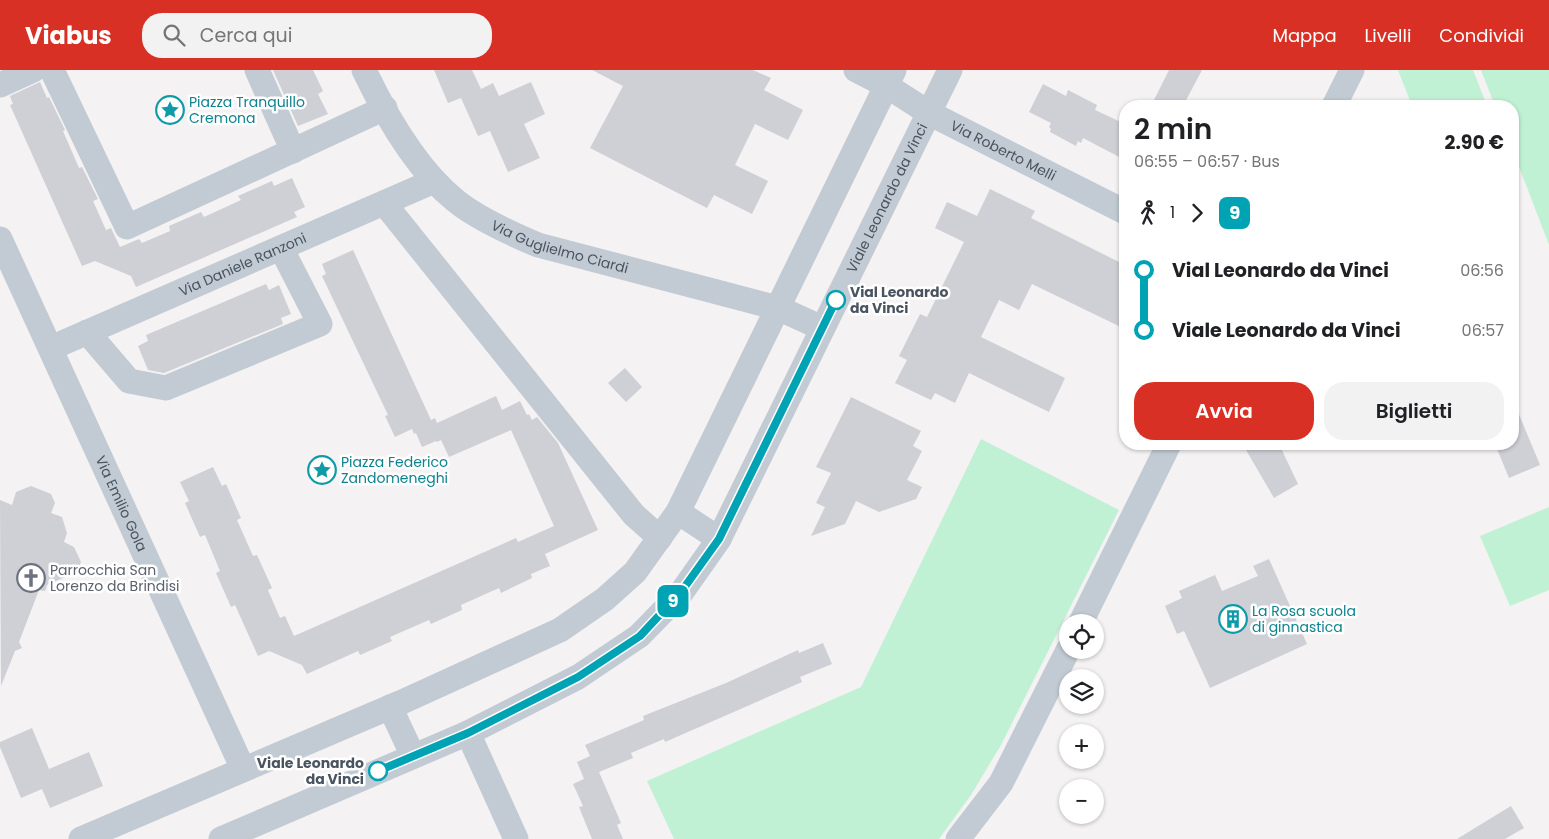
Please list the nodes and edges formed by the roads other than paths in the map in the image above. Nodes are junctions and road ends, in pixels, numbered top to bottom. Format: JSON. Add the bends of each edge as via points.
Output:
{"nodes":[{"id":1,"x":33,"y":70,"type":"edge"},
{"id":2,"x":52,"y":70,"type":"edge"},
{"id":3,"x":257,"y":70,"type":"edge"},
{"id":4,"x":364,"y":70,"type":"edge"},
{"id":5,"x":856,"y":70,"type":"edge"},
{"id":6,"x":950,"y":70,"type":"edge"},
{"id":7,"x":1352,"y":70,"type":"edge"},
{"id":8,"x":890,"y":78,"type":"edge"},
{"id":9,"x":0,"y":85,"type":"edge"},
{"id":10,"x":1337,"y":100,"type":"edge"},
{"id":11,"x":385,"y":108,"type":"junction"},
{"id":12,"x":929,"y":113,"type":"junction"},
{"id":13,"x":293,"y":151,"type":"junction"},
{"id":14,"x":434,"y":181,"type":"junction"},
{"id":15,"x":384,"y":203,"type":"junction"},
{"id":16,"x":1119,"y":209,"type":"edge"},
{"id":17,"x":0,"y":239,"type":"edge"},
{"id":18,"x":281,"y":248,"type":"junction"},
{"id":19,"x":778,"y":308,"type":"junction"},
{"id":20,"x":822,"y":328,"type":"junction"},
{"id":21,"x":87,"y":332,"type":"junction"},
{"id":22,"x":51,"y":348,"type":"junction"},
{"id":23,"x":1166,"y":450,"type":"edge"},
{"id":24,"x":678,"y":512,"type":"junction"},
{"id":25,"x":660,"y":538,"type":"junction"},
{"id":26,"x":719,"y":539,"type":"junction"},
{"id":27,"x":1085,"y":614,"type":"edge"},
{"id":28,"x":1063,"y":659,"type":"edge"},
{"id":29,"x":390,"y":707,"type":"junction"},
{"id":30,"x":468,"y":733,"type":"junction"},
{"id":31,"x":412,"y":756,"type":"junction"},
{"id":32,"x":243,"y":769,"type":"junction"},
{"id":33,"x":81,"y":839,"type":"edge"},
{"id":34,"x":220,"y":839,"type":"edge"},
{"id":35,"x":516,"y":839,"type":"edge"},
{"id":36,"x":958,"y":839,"type":"edge"}],
"edges":[{"from":1,"to":9,"type":"street"},
{"from":2,"to":13,"type":"street","via":[[127,228]]},
{"from":3,"to":13,"type":"street"},
{"from":4,"to":11,"type":"street","name":"Via Guglielmo Ciardi"},
{"from":5,"to":8,"type":"street","name":"Via Roberto Melli"},
{"from":6,"to":12,"type":"street","name":"Viale Leonardo da Vinci"},
{"from":7,"to":10,"type":"street"},
{"from":8,"to":12,"type":"street","name":"Via Roberto Melli"},
{"from":8,"to":19,"type":"street"},
{"from":11,"to":13,"type":"street"},
{"from":11,"to":14,"type":"street","name":"Via Guglielmo Ciardi","via":[[417,161]]},
{"from":12,"to":16,"type":"street","name":"Via Roberto Melli"},
{"from":12,"to":20,"type":"street","name":"Viale Leonardo da Vinci"},
{"from":14,"to":15,"type":"street","name":"Via Daniele Ranzoni"},
{"from":14,"to":19,"type":"street","name":"Via Guglielmo Ciardi","via":[[457,202],[506,232],[538,245]]},
{"from":15,"to":18,"type":"street","name":"Via Daniele Ranzoni"},
{"from":15,"to":25,"type":"street","via":[[634,515]]},
{"from":17,"to":22,"type":"street","name":"Via Emilio Gola"},
{"from":18,"to":21,"type":"street","name":"Via Daniele Ranzoni"},
{"from":18,"to":21,"type":"street","via":[[320,324],[166,388],[130,381]]},
{"from":19,"to":20,"type":"street","name":"Via Guglielmo Ciardi"},
{"from":19,"to":24,"type":"street"},
{"from":20,"to":26,"type":"street","name":"Viale Leonardo da Vinci"},
{"from":21,"to":22,"type":"street","name":"Via Daniele Ranzoni"},
{"from":22,"to":32,"type":"street","name":"Via Emilio Gola"},
{"from":23,"to":27,"type":"street"},
{"from":24,"to":25,"type":"street"},
{"from":24,"to":26,"type":"street"},
{"from":25,"to":29,"type":"street","via":[[635,572],[605,599],[560,630]]},
{"from":26,"to":30,"type":"street","name":"Viale Leonardo da Vinci","via":[[681,592],[640,636],[578,677]]},
{"from":28,"to":36,"type":"street","via":[[1001,783]]},
{"from":29,"to":31,"type":"street"},
{"from":29,"to":32,"type":"street"},
{"from":30,"to":31,"type":"street","name":"Viale Leonardo da Vinci"},
{"from":30,"to":35,"type":"street"},
{"from":31,"to":34,"type":"street","name":"Viale Leonardo da Vinci"},
{"from":32,"to":33,"type":"street"}]}
